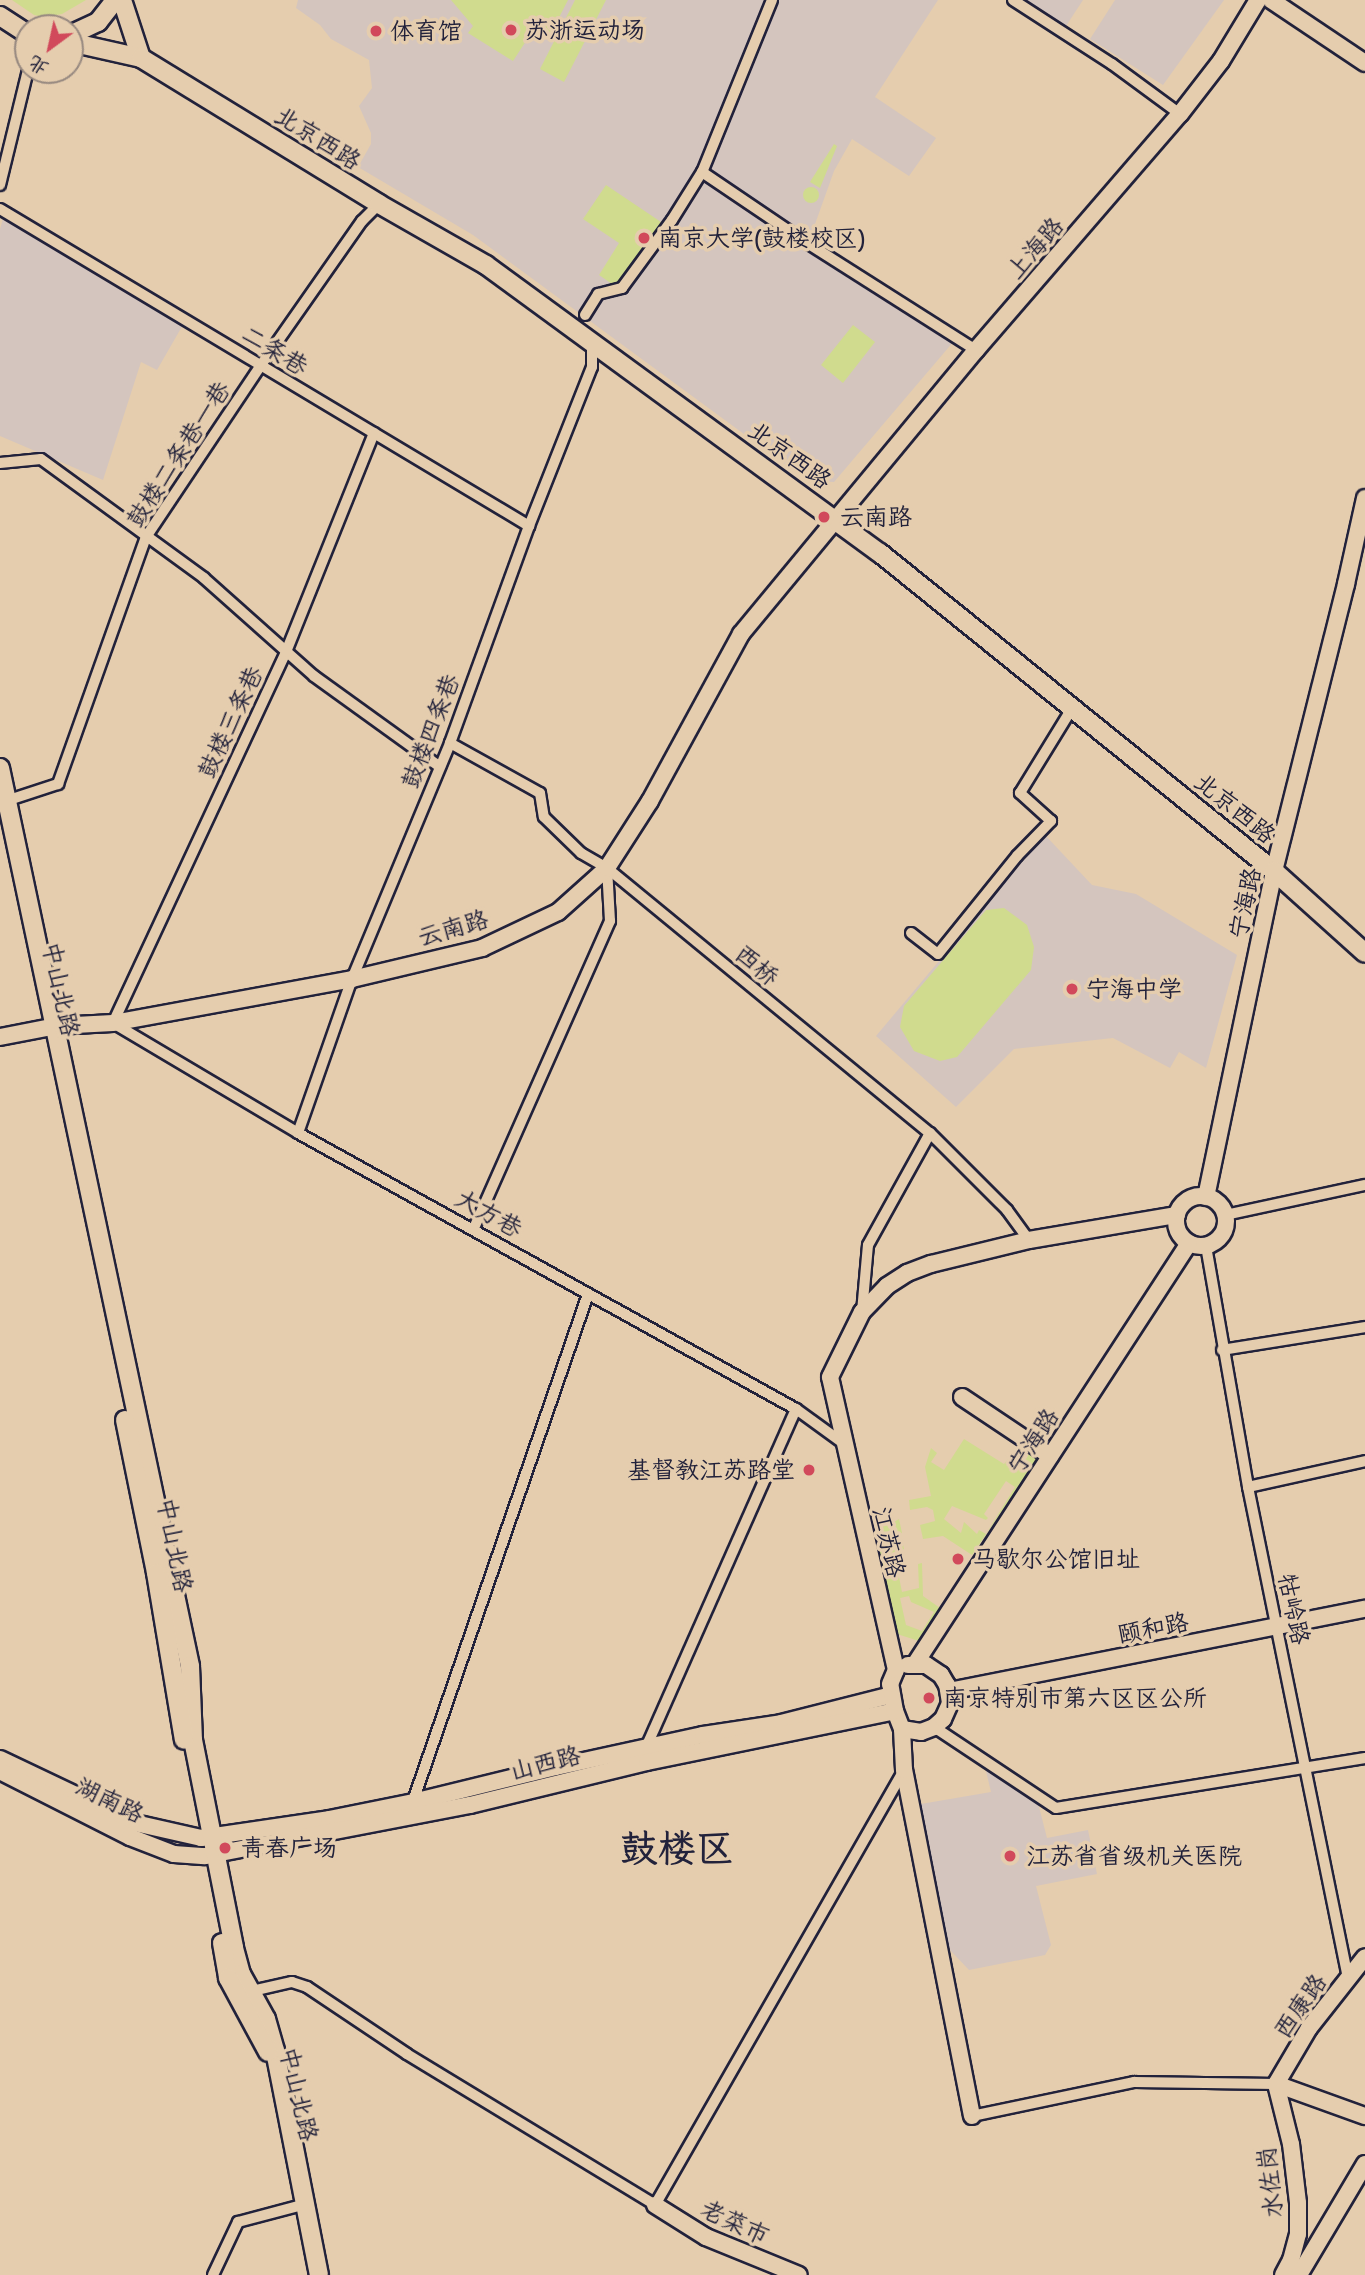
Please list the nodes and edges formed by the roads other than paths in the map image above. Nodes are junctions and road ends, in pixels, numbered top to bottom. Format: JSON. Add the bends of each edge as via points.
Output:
{"nodes":[{"id":1,"x":115,"y":0,"type":"edge"},
{"id":2,"x":122,"y":0,"type":"edge"},
{"id":3,"x":772,"y":0,"type":"edge"},
{"id":4,"x":1013,"y":0,"type":"edge"},
{"id":5,"x":1258,"y":0,"type":"edge"},
{"id":6,"x":1271,"y":0,"type":"edge"},
{"id":7,"x":84,"y":29,"type":"edge"},
{"id":8,"x":84,"y":45,"type":"edge"},
{"id":9,"x":141,"y":58,"type":"junction"},
{"id":10,"x":1365,"y":63,"type":"edge"},
{"id":11,"x":25,"y":84,"type":"edge"},
{"id":12,"x":1180,"y":114,"type":"junction"},
{"id":13,"x":702,"y":172,"type":"junction"},
{"id":14,"x":0,"y":185,"type":"edge"},
{"id":15,"x":379,"y":204,"type":"junction"},
{"id":16,"x":0,"y":209,"type":"edge"},
{"id":17,"x":585,"y":314,"type":"dead end"},
{"id":18,"x":592,"y":342,"type":"junction"},
{"id":19,"x":976,"y":350,"type":"junction"},
{"id":20,"x":261,"y":365,"type":"junction"},
{"id":21,"x":374,"y":433,"type":"junction"},
{"id":22,"x":0,"y":463,"type":"edge"},
{"id":23,"x":1365,"y":498,"type":"edge"},
{"id":24,"x":836,"y":519,"type":"junction"},
{"id":25,"x":529,"y":526,"type":"junction"},
{"id":26,"x":146,"y":537,"type":"junction"},
{"id":27,"x":286,"y":652,"type":"junction"},
{"id":28,"x":1073,"y":707,"type":"junction"},
{"id":29,"x":450,"y":743,"type":"junction"},
{"id":30,"x":440,"y":767,"type":"junction"},
{"id":31,"x":0,"y":768,"type":"edge"},
{"id":32,"x":3,"y":809,"type":"edge"},
{"id":33,"x":607,"y":868,"type":"junction"},
{"id":34,"x":1274,"y":871,"type":"junction"},
{"id":35,"x":911,"y":933,"type":"dead end"},
{"id":36,"x":1365,"y":953,"type":"edge"},
{"id":37,"x":352,"y":979,"type":"junction"},
{"id":38,"x":113,"y":1023,"type":"junction"},
{"id":39,"x":50,"y":1028,"type":"junction"},
{"id":40,"x":0,"y":1037,"type":"edge"},
{"id":41,"x":298,"y":1133,"type":"junction"},
{"id":42,"x":930,"y":1133,"type":"junction"},
{"id":43,"x":1365,"y":1185,"type":"edge"},
{"id":44,"x":1206,"y":1197,"type":"junction"},
{"id":45,"x":1226,"y":1214,"type":"junction"},
{"id":46,"x":1177,"y":1215,"type":"junction"},
{"id":47,"x":474,"y":1228,"type":"junction"},
{"id":48,"x":1029,"y":1240,"type":"junction"},
{"id":49,"x":1189,"y":1243,"type":"junction"},
{"id":50,"x":1206,"y":1246,"type":"junction"},
{"id":51,"x":588,"y":1294,"type":"junction"},
{"id":52,"x":862,"y":1312,"type":"junction"},
{"id":53,"x":1365,"y":1327,"type":"edge"},
{"id":54,"x":1222,"y":1350,"type":"junction"},
{"id":55,"x":962,"y":1397,"type":"dead end"},
{"id":56,"x":796,"y":1409,"type":"junction"},
{"id":57,"x":843,"y":1443,"type":"junction"},
{"id":58,"x":1050,"y":1456,"type":"junction"},
{"id":59,"x":1365,"y":1461,"type":"edge"},
{"id":60,"x":1248,"y":1487,"type":"junction"},
{"id":61,"x":1365,"y":1609,"type":"edge"},
{"id":62,"x":1276,"y":1628,"type":"junction"},
{"id":63,"x":915,"y":1664,"type":"junction"},
{"id":64,"x":896,"y":1670,"type":"junction"},
{"id":65,"x":949,"y":1691,"type":"junction"},
{"id":66,"x":893,"y":1703,"type":"junction"},
{"id":67,"x":933,"y":1727,"type":"junction"},
{"id":68,"x":902,"y":1729,"type":"junction"},
{"id":69,"x":645,"y":1755,"type":"junction"},
{"id":70,"x":1365,"y":1758,"type":"edge"},
{"id":71,"x":0,"y":1759,"type":"edge"},
{"id":72,"x":1305,"y":1768,"type":"junction"},
{"id":73,"x":904,"y":1770,"type":"junction"},
{"id":74,"x":0,"y":1772,"type":"edge"},
{"id":75,"x":410,"y":1809,"type":"junction"},
{"id":76,"x":209,"y":1846,"type":"junction"},
{"id":77,"x":1365,"y":1957,"type":"edge"},
{"id":78,"x":1348,"y":1978,"type":"junction"},
{"id":79,"x":253,"y":1991,"type":"junction"},
{"id":80,"x":1276,"y":2084,"type":"junction"},
{"id":81,"x":972,"y":2116,"type":"joint"},
{"id":82,"x":1365,"y":2116,"type":"edge"},
{"id":83,"x":1365,"y":2164,"type":"edge"},
{"id":84,"x":655,"y":2205,"type":"junction"},
{"id":85,"x":298,"y":2206,"type":"junction"},
{"id":86,"x":213,"y":2275,"type":"edge"},
{"id":87,"x":312,"y":2275,"type":"edge"},
{"id":88,"x":318,"y":2275,"type":"edge"},
{"id":89,"x":799,"y":2275,"type":"edge"},
{"id":90,"x":1283,"y":2275,"type":"edge"},
{"id":91,"x":1299,"y":2275,"type":"edge"}],
"edges":[{"from":1,"to":7,"type":"main road","via":[[98,23]]},
{"from":2,"to":9,"type":"main road"},
{"from":3,"to":13,"type":"street"},
{"from":4,"to":12,"type":"street"},
{"from":5,"to":12,"type":"street","name":"上海路","via":[[1221,61]]},
{"from":6,"to":10,"type":"street"},
{"from":8,"to":9,"type":"main road","name":"北京西路"},
{"from":9,"to":15,"type":"main road","name":"北京西路"},
{"from":11,"to":14,"type":"street"},
{"from":12,"to":19,"type":"street","name":"上海路"},
{"from":13,"to":17,"type":"street","via":[[622,288],[598,294]]},
{"from":13,"to":19,"type":"street"},
{"from":15,"to":18,"type":"main road","name":"北京西路","via":[[486,265]]},
{"from":15,"to":20,"type":"street","name":"鼓楼二条巷一巷"},
{"from":16,"to":20,"type":"street","name":"二条巷"},
{"from":18,"to":24,"type":"main road","name":"北京西路"},
{"from":18,"to":25,"type":"street","name":"鼓楼四条巷","via":[[592,367]]},
{"from":19,"to":24,"type":"street","name":"上海路"},
{"from":20,"to":21,"type":"street","name":"二条巷"},
{"from":20,"to":26,"type":"street","name":"鼓楼二条巷一巷"},
{"from":21,"to":25,"type":"street","name":"二条巷"},
{"from":21,"to":27,"type":"street","name":"鼓楼三条巷"},
{"from":22,"to":26,"type":"street","via":[[41,459]]},
{"from":23,"to":34,"type":"street","name":"宁海路"},
{"from":24,"to":28,"type":"main road","name":"北京西路"},
{"from":24,"to":33,"type":"street","name":"云南路","via":[[741,634],[650,801]]},
{"from":25,"to":29,"type":"street","name":"鼓楼四条巷"},
{"from":26,"to":27,"type":"street","via":[[204,578]]},
{"from":26,"to":32,"type":"street","name":"鼓楼二条巷一巷","via":[[58,784]]},
{"from":27,"to":30,"type":"street"},
{"from":27,"to":38,"type":"street","name":"鼓楼三条巷"},
{"from":28,"to":34,"type":"main road","name":"北京西路"},
{"from":28,"to":35,"type":"street","via":[[1020,793],[1051,821],[938,954]]},
{"from":29,"to":30,"type":"street","name":"鼓楼四条巷"},
{"from":29,"to":33,"type":"street","name":"西桥","via":[[540,793],[544,817],[581,853]]},
{"from":30,"to":37,"type":"street","name":"鼓楼四条巷"},
{"from":31,"to":32,"type":"main road","name":"中山北路"},
{"from":32,"to":39,"type":"main road","name":"中山北路"},
{"from":32,"to":39,"type":"main road","name":"中山北路","via":[[20,862]]},
{"from":33,"to":37,"type":"street","name":"云南路","via":[[558,912],[482,948]]},
{"from":33,"to":42,"type":"street","name":"西桥"},
{"from":33,"to":47,"type":"street","via":[[610,921]]},
{"from":34,"to":36,"type":"main road","name":"北京西路"},
{"from":34,"to":44,"type":"street","name":"宁海路"},
{"from":37,"to":38,"type":"street","name":"云南路"},
{"from":37,"to":41,"type":"street","name":"鼓楼四条巷"},
{"from":38,"to":39,"type":"street","name":"云南路"},
{"from":38,"to":41,"type":"street","name":"大方巷"},
{"from":39,"to":40,"type":"street","name":"云南路"},
{"from":39,"to":76,"type":"main road","name":"中山北路"},
{"from":41,"to":47,"type":"street","name":"大方巷"},
{"from":42,"to":48,"type":"street","name":"西桥","via":[[1007,1210]]},
{"from":42,"to":52,"type":"street","via":[[868,1245]]},
{"from":43,"to":45,"type":"street"},
{"from":44,"to":45,"type":"street"},
{"from":44,"to":46,"type":"street","via":[[1191,1198]]},
{"from":45,"to":50,"type":"street","via":[[1224,1231]]},
{"from":46,"to":48,"type":"street","name":"江苏路"},
{"from":46,"to":49,"type":"street","via":[[1178,1231]]},
{"from":47,"to":51,"type":"street","name":"大方巷"},
{"from":48,"to":52,"type":"street","name":"江苏路","via":[[907,1273]]},
{"from":49,"to":50,"type":"street"},
{"from":49,"to":58,"type":"street","name":"宁海路"},
{"from":50,"to":54,"type":"street","name":"牯岭路"},
{"from":51,"to":56,"type":"street","name":"大方巷"},
{"from":51,"to":75,"type":"street"},
{"from":52,"to":57,"type":"street","name":"江苏路","via":[[830,1377]]},
{"from":53,"to":54,"type":"street"},
{"from":54,"to":60,"type":"street","name":"牯岭路"},
{"from":55,"to":58,"type":"street"},
{"from":56,"to":57,"type":"street","name":"大方巷"},
{"from":56,"to":69,"type":"street"},
{"from":57,"to":64,"type":"street","name":"江苏路"},
{"from":58,"to":63,"type":"street","name":"宁海路"},
{"from":59,"to":60,"type":"street"},
{"from":60,"to":62,"type":"street","name":"牯岭路"},
{"from":61,"to":62,"type":"street","name":"颐和路"},
{"from":62,"to":65,"type":"street","name":"颐和路"},
{"from":62,"to":72,"type":"street","name":"牯岭路"},
{"from":63,"to":64,"type":"street"},
{"from":63,"to":65,"type":"street","via":[[936,1671]]},
{"from":64,"to":66,"type":"street","name":"江苏路","via":[[890,1684]]},
{"from":65,"to":67,"type":"street","via":[[946,1714]]},
{"from":66,"to":68,"type":"street"},
{"from":66,"to":69,"type":"street","name":"山西路"},
{"from":67,"to":68,"type":"street","via":[[921,1732]]},
{"from":67,"to":72,"type":"street","via":[[1056,1808]]},
{"from":68,"to":73,"type":"street"},
{"from":69,"to":75,"type":"street","name":"山西路"},
{"from":70,"to":72,"type":"street"},
{"from":71,"to":76,"type":"street","name":"湖南路","via":[[135,1823]]},
{"from":72,"to":78,"type":"street","name":"牯岭路"},
{"from":73,"to":81,"type":"street"},
{"from":73,"to":84,"type":"street"},
{"from":74,"to":76,"type":"street","name":"湖南路","via":[[174,1854]]},
{"from":75,"to":76,"type":"street","name":"山西路"},
{"from":76,"to":79,"type":"main road","name":"中山北路","via":[[241,1974]]},
{"from":76,"to":85,"type":"main road","name":"中山北路","via":[[228,1978],[268,2053]]},
{"from":77,"to":78,"type":"street","name":"西康路"},
{"from":78,"to":80,"type":"street","name":"西康路","via":[[1309,2028]]},
{"from":79,"to":84,"type":"street","via":[[292,1982],[307,1987],[532,2133]]},
{"from":79,"to":88,"type":"main road","name":"中山北路","via":[[275,2051]]},
{"from":80,"to":81,"type":"street","via":[[1134,2082]]},
{"from":80,"to":82,"type":"street"},
{"from":80,"to":90,"type":"street","name":"水佐岗","via":[[1291,2144],[1298,2203],[1298,2234]]},
{"from":83,"to":91,"type":"street"},
{"from":84,"to":89,"type":"street","name":"老菜市","via":[[705,2237]]},
{"from":85,"to":86,"type":"street","via":[[238,2222]]},
{"from":85,"to":87,"type":"main road","name":"中山北路"}]}
